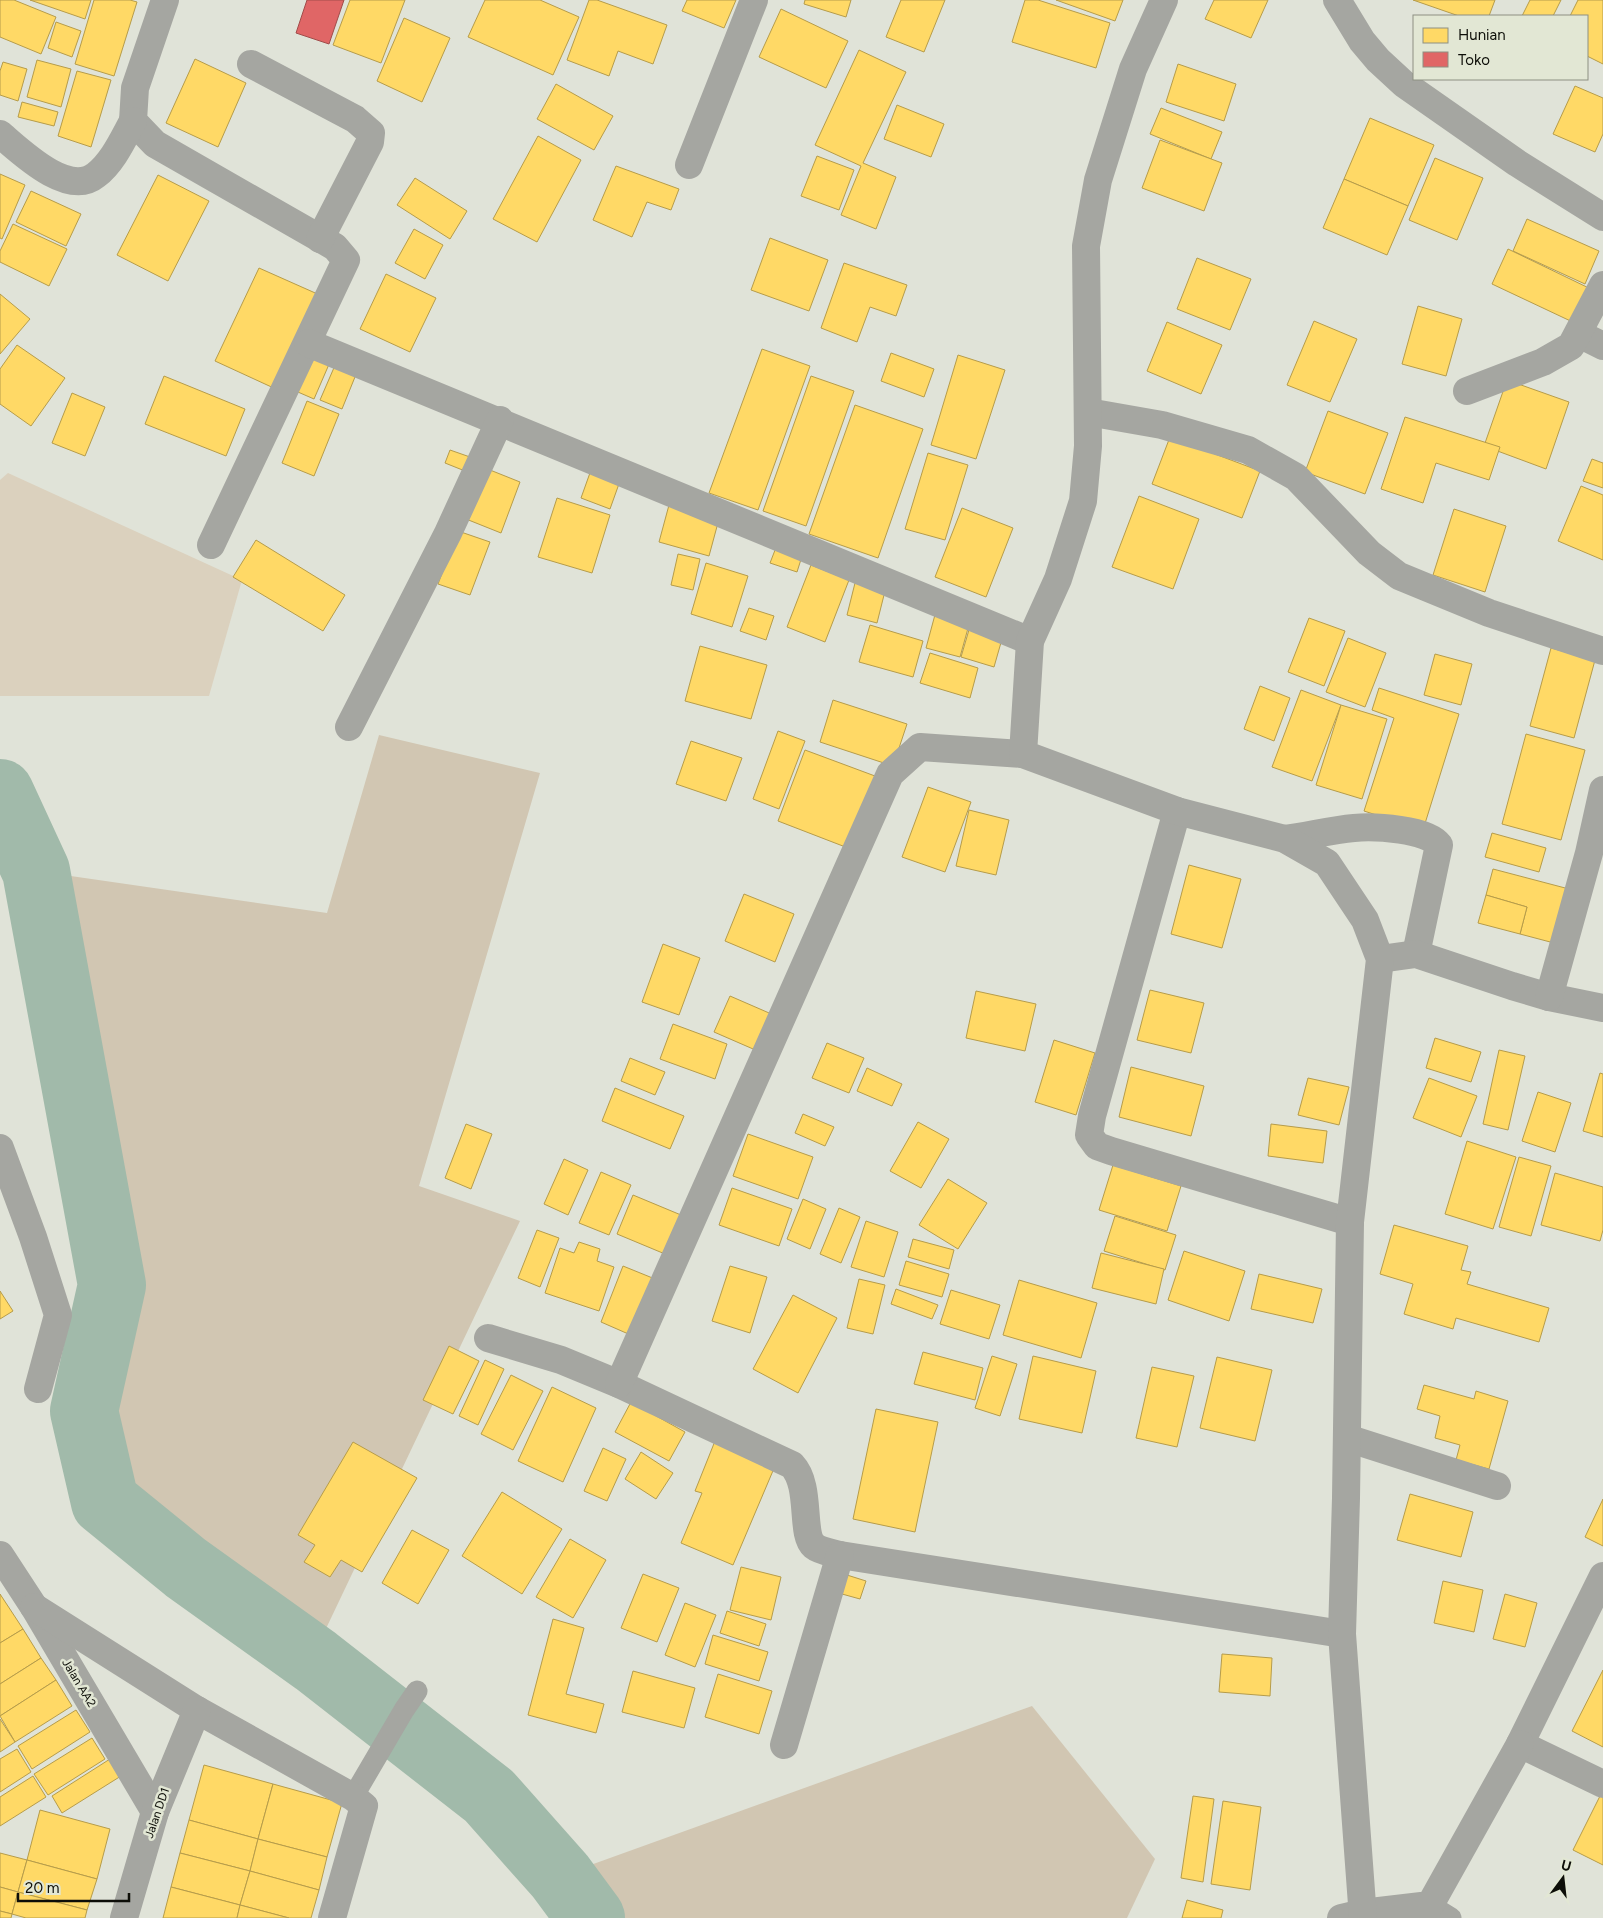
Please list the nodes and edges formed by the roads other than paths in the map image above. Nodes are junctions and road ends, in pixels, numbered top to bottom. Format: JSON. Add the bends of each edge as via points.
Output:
{"nodes":[{"id":1,"x":165,"y":0,"type":"edge"},
{"id":2,"x":754,"y":0,"type":"edge"},
{"id":3,"x":1164,"y":0,"type":"edge"},
{"id":4,"x":1337,"y":0,"type":"edge"},
{"id":5,"x":251,"y":64,"type":"dead end"},
{"id":6,"x":133,"y":121,"type":"junction"},
{"id":7,"x":0,"y":134,"type":"edge"},
{"id":8,"x":690,"y":165,"type":"dead end"},
{"id":9,"x":1603,"y":217,"type":"edge"},
{"id":10,"x":320,"y":238,"type":"junction"},
{"id":11,"x":1603,"y":285,"type":"edge"},
{"id":12,"x":1578,"y":334,"type":"junction"},
{"id":13,"x":308,"y":343,"type":"junction"},
{"id":14,"x":1603,"y":346,"type":"edge"},
{"id":15,"x":1467,"y":391,"type":"dead end"},
{"id":16,"x":1088,"y":412,"type":"junction"},
{"id":17,"x":500,"y":420,"type":"junction"},
{"id":18,"x":211,"y":545,"type":"dead end"},
{"id":19,"x":1030,"y":641,"type":"junction"},
{"id":20,"x":1603,"y":651,"type":"edge"},
{"id":21,"x":349,"y":727,"type":"dead end"},
{"id":22,"x":1023,"y":754,"type":"junction"},
{"id":23,"x":1603,"y":790,"type":"edge"},
{"id":24,"x":1177,"y":811,"type":"junction"},
{"id":25,"x":1285,"y":839,"type":"junction"},
{"id":26,"x":1416,"y":954,"type":"junction"},
{"id":27,"x":1380,"y":959,"type":"junction"},
{"id":28,"x":1549,"y":997,"type":"junction"},
{"id":29,"x":1603,"y":1008,"type":"edge"},
{"id":30,"x":0,"y":1148,"type":"edge"},
{"id":31,"x":1350,"y":1222,"type":"junction"},
{"id":32,"x":488,"y":1338,"type":"dead end"},
{"id":33,"x":619,"y":1384,"type":"junction"},
{"id":34,"x":38,"y":1388,"type":"dead end"},
{"id":35,"x":1347,"y":1438,"type":"junction"},
{"id":36,"x":1496,"y":1486,"type":"dead end"},
{"id":37,"x":840,"y":1556,"type":"junction"},
{"id":38,"x":4,"y":1568,"type":"edge"},
{"id":39,"x":1603,"y":1576,"type":"edge"},
{"id":40,"x":34,"y":1607,"type":"junction"},
{"id":41,"x":1342,"y":1634,"type":"junction"},
{"id":42,"x":417,"y":1691,"type":"dead end"},
{"id":43,"x":197,"y":1710,"type":"junction"},
{"id":44,"x":1520,"y":1744,"type":"junction"},
{"id":45,"x":784,"y":1745,"type":"dead end"},
{"id":46,"x":1603,"y":1784,"type":"edge"},
{"id":47,"x":361,"y":1793,"type":"junction"},
{"id":48,"x":155,"y":1812,"type":"junction"},
{"id":49,"x":1440,"y":1911,"type":"edge"},
{"id":50,"x":1355,"y":1916,"type":"edge"},
{"id":51,"x":124,"y":1918,"type":"edge"},
{"id":52,"x":332,"y":1918,"type":"edge"}],
"edges":[{"from":1,"to":6,"type":"street","via":[[135,88]]},
{"from":2,"to":8,"type":"street"},
{"from":3,"to":16,"type":"street","via":[[1133,69],[1098,180],[1086,246]]},
{"from":4,"to":9,"type":"street","via":[[1362,41],[1404,84],[1517,163]]},
{"from":5,"to":10,"type":"street","via":[[355,119],[371,133],[370,142]]},
{"from":6,"to":7,"type":"street","via":[[105,167],[95,177],[83,182],[50,174]]},
{"from":6,"to":10,"type":"street","via":[[155,144]]},
{"from":10,"to":13,"type":"street","via":[[335,247],[346,260]]},
{"from":11,"to":12,"type":"street"},
{"from":12,"to":14,"type":"street"},
{"from":12,"to":15,"type":"street","via":[[1560,355]]},
{"from":13,"to":17,"type":"street"},
{"from":13,"to":18,"type":"street"},
{"from":16,"to":19,"type":"street","via":[[1083,500],[1058,579]]},
{"from":16,"to":20,"type":"street","via":[[1162,424],[1248,450],[1296,477],[1369,553],[1399,576],[1489,613]]},
{"from":17,"to":19,"type":"street"},
{"from":17,"to":21,"type":"street","via":[[448,533]]},
{"from":19,"to":22,"type":"street"},
{"from":22,"to":24,"type":"street"},
{"from":22,"to":33,"type":"street","via":[[920,746],[890,774]]},
{"from":23,"to":28,"type":"street"},
{"from":24,"to":25,"type":"street"},
{"from":24,"to":31,"type":"street","via":[[1089,1136],[1097,1146],[1111,1151]]},
{"from":25,"to":26,"type":"street","via":[[1356,828],[1414,832],[1434,838],[1439,845]]},
{"from":25,"to":27,"type":"street","via":[[1327,863],[1365,920]]},
{"from":26,"to":27,"type":"street"},
{"from":26,"to":28,"type":"street"},
{"from":27,"to":31,"type":"street"},
{"from":28,"to":29,"type":"street"},
{"from":30,"to":34,"type":"street","via":[[58,1315]]},
{"from":31,"to":35,"type":"street"},
{"from":32,"to":33,"type":"street","via":[[561,1360]]},
{"from":33,"to":37,"type":"street","via":[[792,1465],[800,1473],[803,1483],[810,1540],[815,1547]]},
{"from":35,"to":36,"type":"street"},
{"from":35,"to":41,"type":"street"},
{"from":37,"to":41,"type":"street"},
{"from":37,"to":45,"type":"street"},
{"from":38,"to":40,"type":"street","name":"Jalan AA2"},
{"from":39,"to":44,"type":"street"},
{"from":40,"to":43,"type":"street"},
{"from":40,"to":48,"type":"street","name":"Jalan AA2"},
{"from":41,"to":50,"type":"street"},
{"from":42,"to":47,"type":"lane"},
{"from":43,"to":47,"type":"street"},
{"from":43,"to":48,"type":"street","name":"Jalan DD1"},
{"from":44,"to":46,"type":"street"},
{"from":44,"to":49,"type":"street"},
{"from":47,"to":52,"type":"street"},
{"from":48,"to":51,"type":"street","name":"Jalan DD1"},
{"from":49,"to":50,"type":"street"}]}
